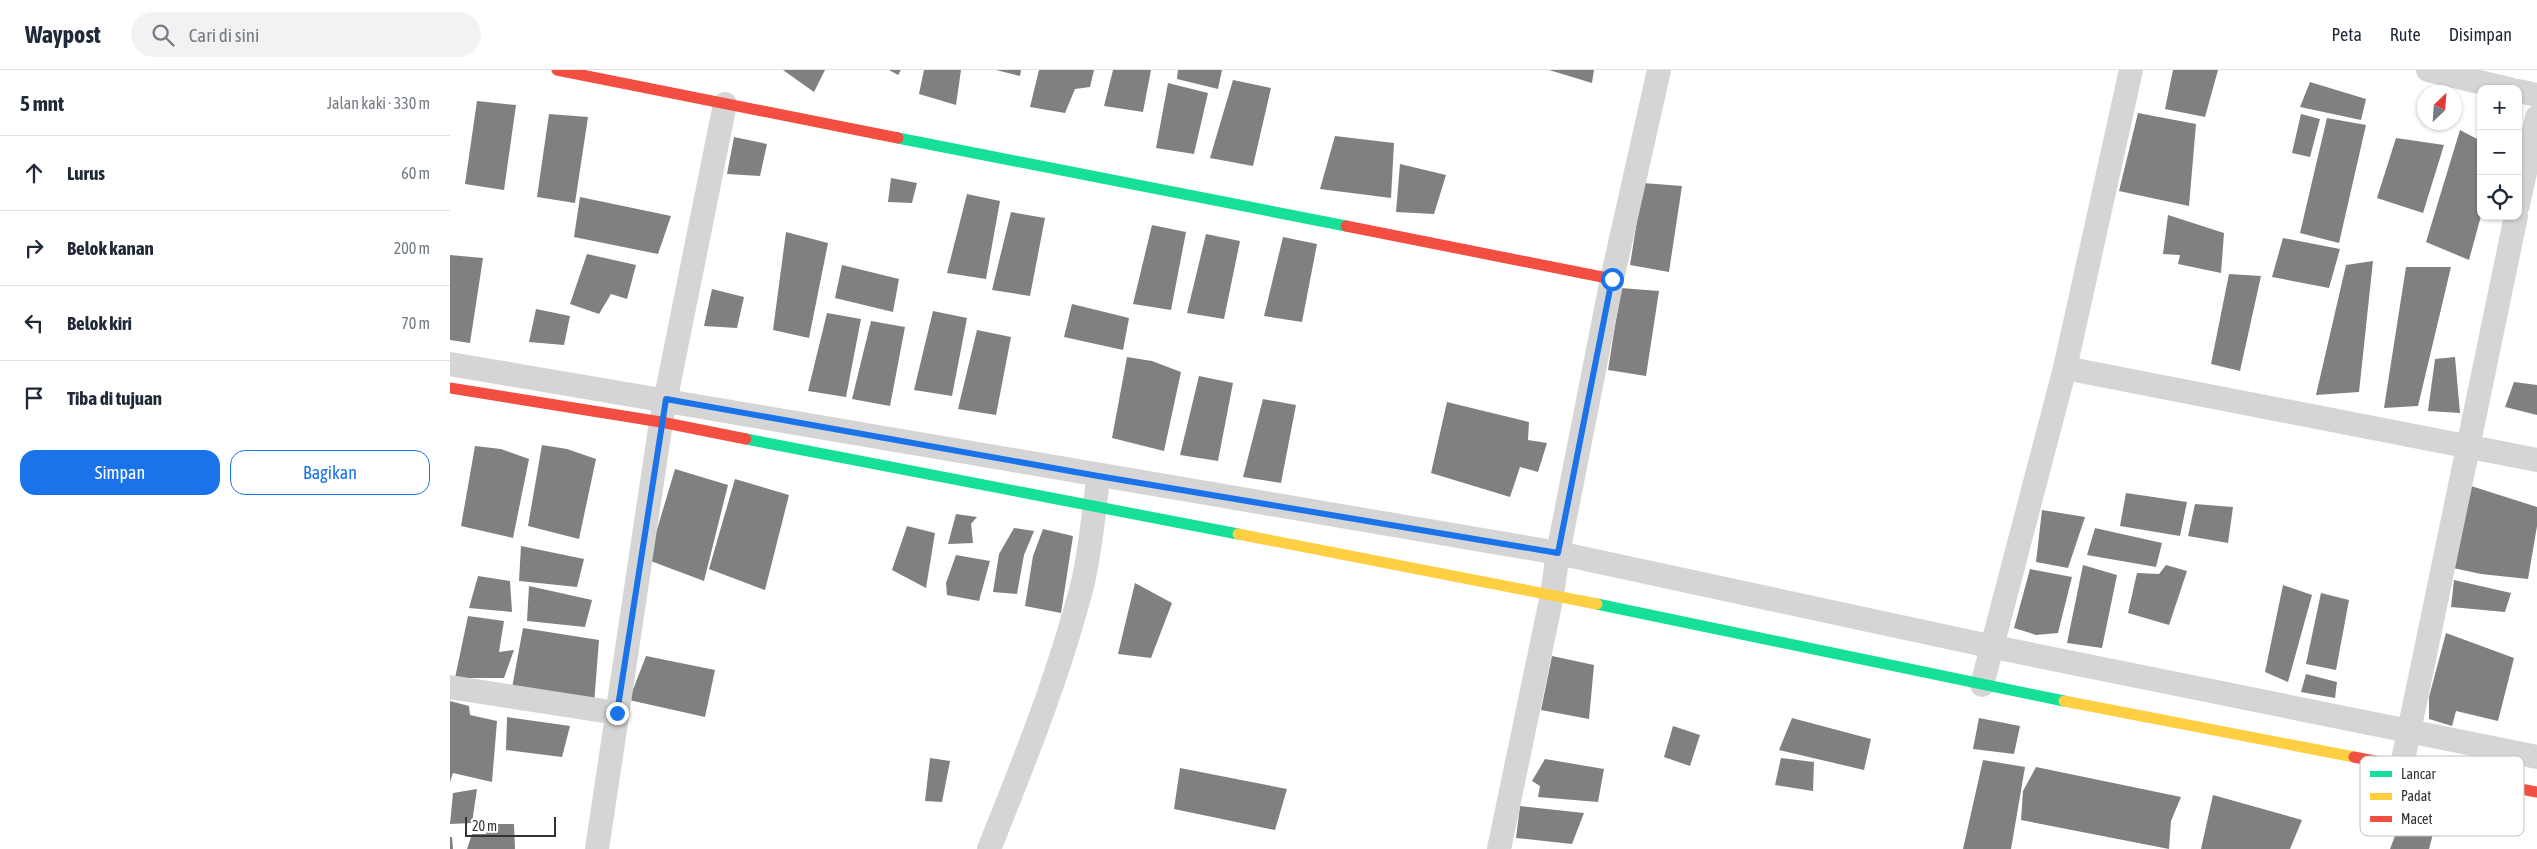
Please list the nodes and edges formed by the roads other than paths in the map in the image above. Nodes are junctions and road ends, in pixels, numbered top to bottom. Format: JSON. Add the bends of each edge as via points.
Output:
{"nodes":[{"id":1,"x":557,"y":70,"type":"edge"},
{"id":2,"x":1659,"y":70,"type":"edge"},
{"id":3,"x":2131,"y":70,"type":"edge"},
{"id":4,"x":2428,"y":70,"type":"edge"},
{"id":5,"x":2492,"y":85,"type":"edge"},
{"id":6,"x":2522,"y":92,"type":"edge"},
{"id":7,"x":2537,"y":95,"type":"edge"},
{"id":8,"x":725,"y":104,"type":"junction"},
{"id":9,"x":2537,"y":117,"type":"edge"},
{"id":10,"x":2522,"y":186,"type":"edge"},
{"id":11,"x":2515,"y":220,"type":"edge"},
{"id":12,"x":1612,"y":279,"type":"junction"},
{"id":13,"x":450,"y":364,"type":"edge"},
{"id":14,"x":2065,"y":368,"type":"junction"},
{"id":15,"x":450,"y":388,"type":"edge"},
{"id":16,"x":666,"y":399,"type":"junction"},
{"id":17,"x":661,"y":422,"type":"junction"},
{"id":18,"x":2466,"y":447,"type":"junction"},
{"id":19,"x":2537,"y":460,"type":"edge"},
{"id":20,"x":1098,"y":476,"type":"junction"},
{"id":21,"x":1094,"y":506,"type":"junction"},
{"id":22,"x":1558,"y":553,"type":"junction"},
{"id":23,"x":1552,"y":595,"type":"junction"},
{"id":24,"x":1994,"y":647,"type":"junction"},
{"id":25,"x":1982,"y":685,"type":"junction"},
{"id":26,"x":450,"y":687,"type":"edge"},
{"id":27,"x":617,"y":713,"type":"junction"},
{"id":28,"x":2409,"y":730,"type":"junction"},
{"id":29,"x":2404,"y":756,"type":"edge"},
{"id":30,"x":2360,"y":757,"type":"edge"},
{"id":31,"x":2537,"y":757,"type":"edge"},
{"id":32,"x":2524,"y":789,"type":"edge"},
{"id":33,"x":2537,"y":792,"type":"edge"},
{"id":34,"x":597,"y":849,"type":"edge"},
{"id":35,"x":989,"y":849,"type":"edge"},
{"id":36,"x":1499,"y":849,"type":"edge"}],
"edges":[{"from":1,"to":8,"type":"street"},
{"from":2,"to":12,"type":"street"},
{"from":3,"to":14,"type":"street"},
{"from":4,"to":5,"type":"street"},
{"from":6,"to":7,"type":"street"},
{"from":8,"to":12,"type":"street"},
{"from":8,"to":16,"type":"street"},
{"from":9,"to":10,"type":"street"},
{"from":11,"to":18,"type":"street"},
{"from":12,"to":22,"type":"street"},
{"from":13,"to":16,"type":"street"},
{"from":14,"to":18,"type":"street"},
{"from":14,"to":24,"type":"street"},
{"from":15,"to":17,"type":"street"},
{"from":16,"to":17,"type":"street"},
{"from":16,"to":20,"type":"street"},
{"from":17,"to":21,"type":"street"},
{"from":17,"to":27,"type":"street"},
{"from":18,"to":19,"type":"street"},
{"from":18,"to":28,"type":"street"},
{"from":20,"to":21,"type":"street"},
{"from":20,"to":22,"type":"street"},
{"from":21,"to":23,"type":"street"},
{"from":21,"to":35,"type":"street","via":[[1083,580],[1071,622],[1022,767]]},
{"from":22,"to":23,"type":"street"},
{"from":22,"to":24,"type":"street"},
{"from":23,"to":25,"type":"street"},
{"from":23,"to":36,"type":"street"},
{"from":24,"to":25,"type":"street"},
{"from":24,"to":28,"type":"street"},
{"from":25,"to":30,"type":"street"},
{"from":26,"to":27,"type":"street"},
{"from":27,"to":34,"type":"street"},
{"from":28,"to":29,"type":"street"},
{"from":28,"to":31,"type":"street"},
{"from":32,"to":33,"type":"street"}]}
